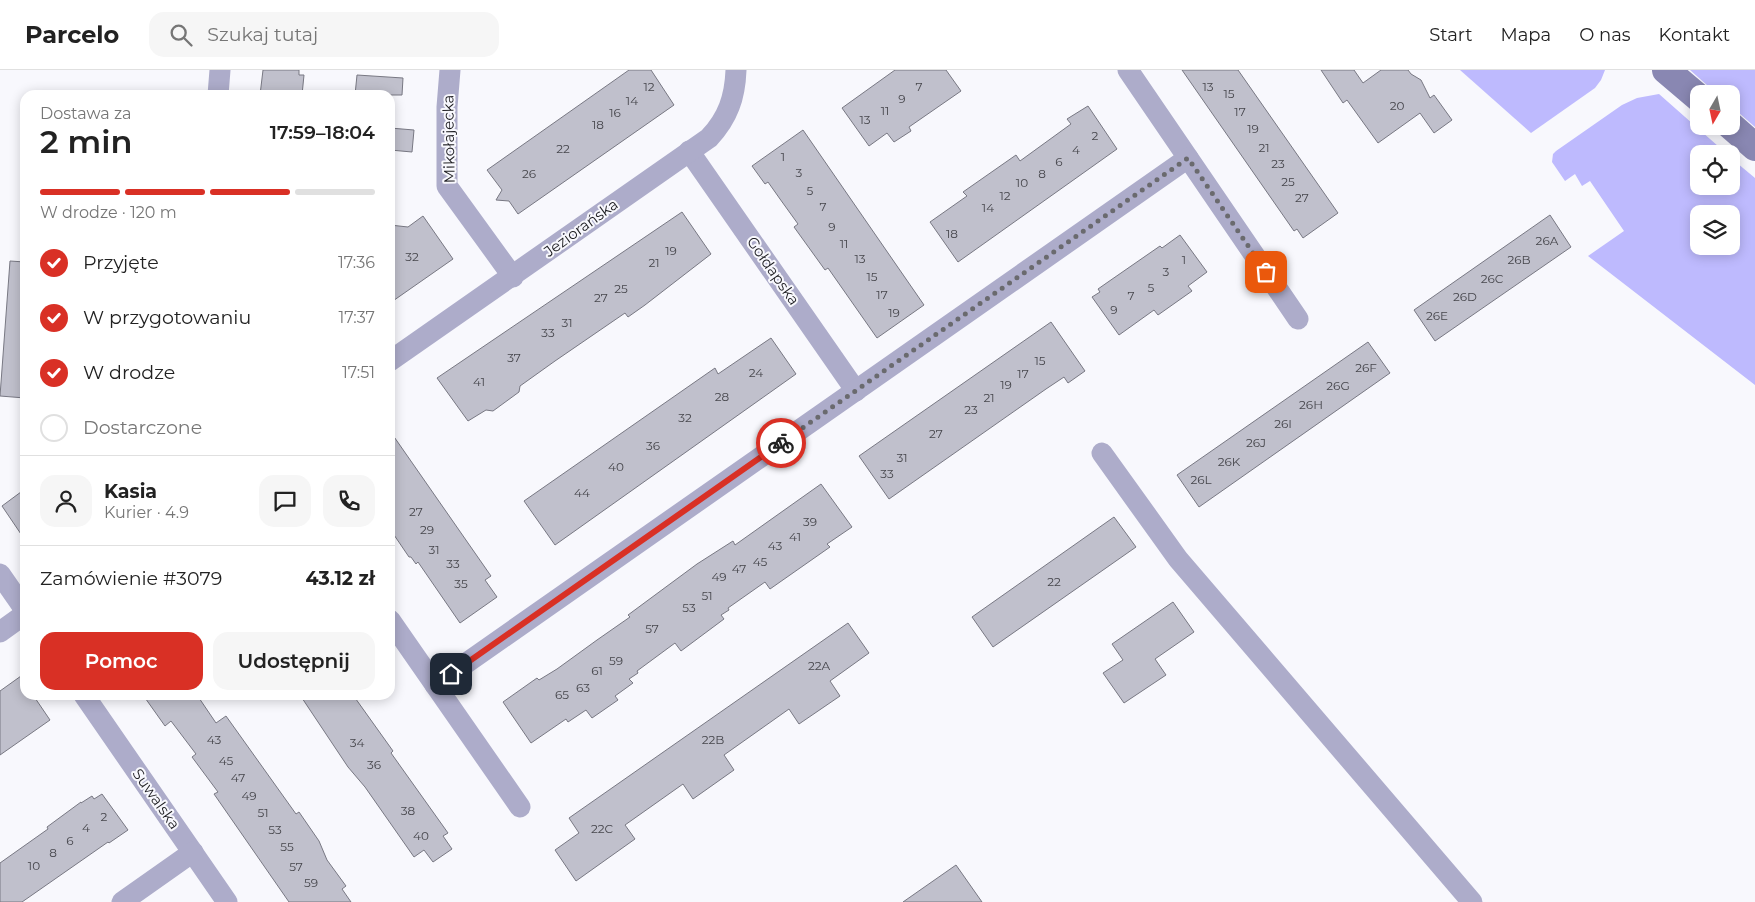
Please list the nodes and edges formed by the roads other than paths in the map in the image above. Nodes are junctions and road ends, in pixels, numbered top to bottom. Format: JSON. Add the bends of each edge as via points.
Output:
{"nodes":[{"id":1,"x":220,"y":70,"type":"edge"},
{"id":2,"x":450,"y":70,"type":"edge"},
{"id":3,"x":736,"y":70,"type":"edge"},
{"id":4,"x":1128,"y":70,"type":"edge"},
{"id":5,"x":1666,"y":70,"type":"edge"},
{"id":6,"x":218,"y":90,"type":"edge"},
{"id":7,"x":1690,"y":90,"type":"edge"},
{"id":8,"x":1740,"y":134,"type":"edge"},
{"id":9,"x":1755,"y":147,"type":"edge"},
{"id":10,"x":690,"y":151,"type":"junction"},
{"id":11,"x":1188,"y":158,"type":"junction"},
{"id":12,"x":513,"y":277,"type":"junction"},
{"id":13,"x":1298,"y":319,"type":"dead end"},
{"id":14,"x":395,"y":358,"type":"edge"},
{"id":15,"x":856,"y":390,"type":"junction"},
{"id":16,"x":1102,"y":453,"type":"dead end"},
{"id":17,"x":0,"y":574,"type":"edge"},
{"id":18,"x":20,"y":603,"type":"edge"},
{"id":19,"x":20,"y":618,"type":"edge"},
{"id":20,"x":395,"y":627,"type":"edge"},
{"id":21,"x":0,"y":632,"type":"edge"},
{"id":22,"x":435,"y":685,"type":"junction"},
{"id":23,"x":87,"y":700,"type":"edge"},
{"id":24,"x":520,"y":807,"type":"dead end"},
{"id":25,"x":193,"y":852,"type":"junction"},
{"id":26,"x":122,"y":902,"type":"edge"},
{"id":27,"x":227,"y":902,"type":"edge"},
{"id":28,"x":1472,"y":902,"type":"edge"}],
"edges":[{"from":1,"to":6,"type":"street"},
{"from":2,"to":12,"type":"street","name":"Mikołajecka","via":[[447,186]]},
{"from":3,"to":10,"type":"street","name":"Jeziorańska","via":[[735,91],[727,113],[709,138]]},
{"from":4,"to":11,"type":"street"},
{"from":5,"to":7,"type":"street"},
{"from":8,"to":9,"type":"street"},
{"from":10,"to":12,"type":"street","name":"Jeziorańska"},
{"from":10,"to":15,"type":"street","name":"Gołdapska"},
{"from":11,"to":13,"type":"street"},
{"from":11,"to":15,"type":"street"},
{"from":12,"to":14,"type":"street","name":"Jeziorańska"},
{"from":15,"to":22,"type":"street"},
{"from":16,"to":28,"type":"street","via":[[1178,559]]},
{"from":17,"to":18,"type":"street"},
{"from":19,"to":21,"type":"street"},
{"from":20,"to":22,"type":"street"},
{"from":22,"to":24,"type":"street"},
{"from":23,"to":25,"type":"street","name":"Suwalska"},
{"from":25,"to":26,"type":"street"},
{"from":25,"to":27,"type":"street","name":"Suwalska"}]}
